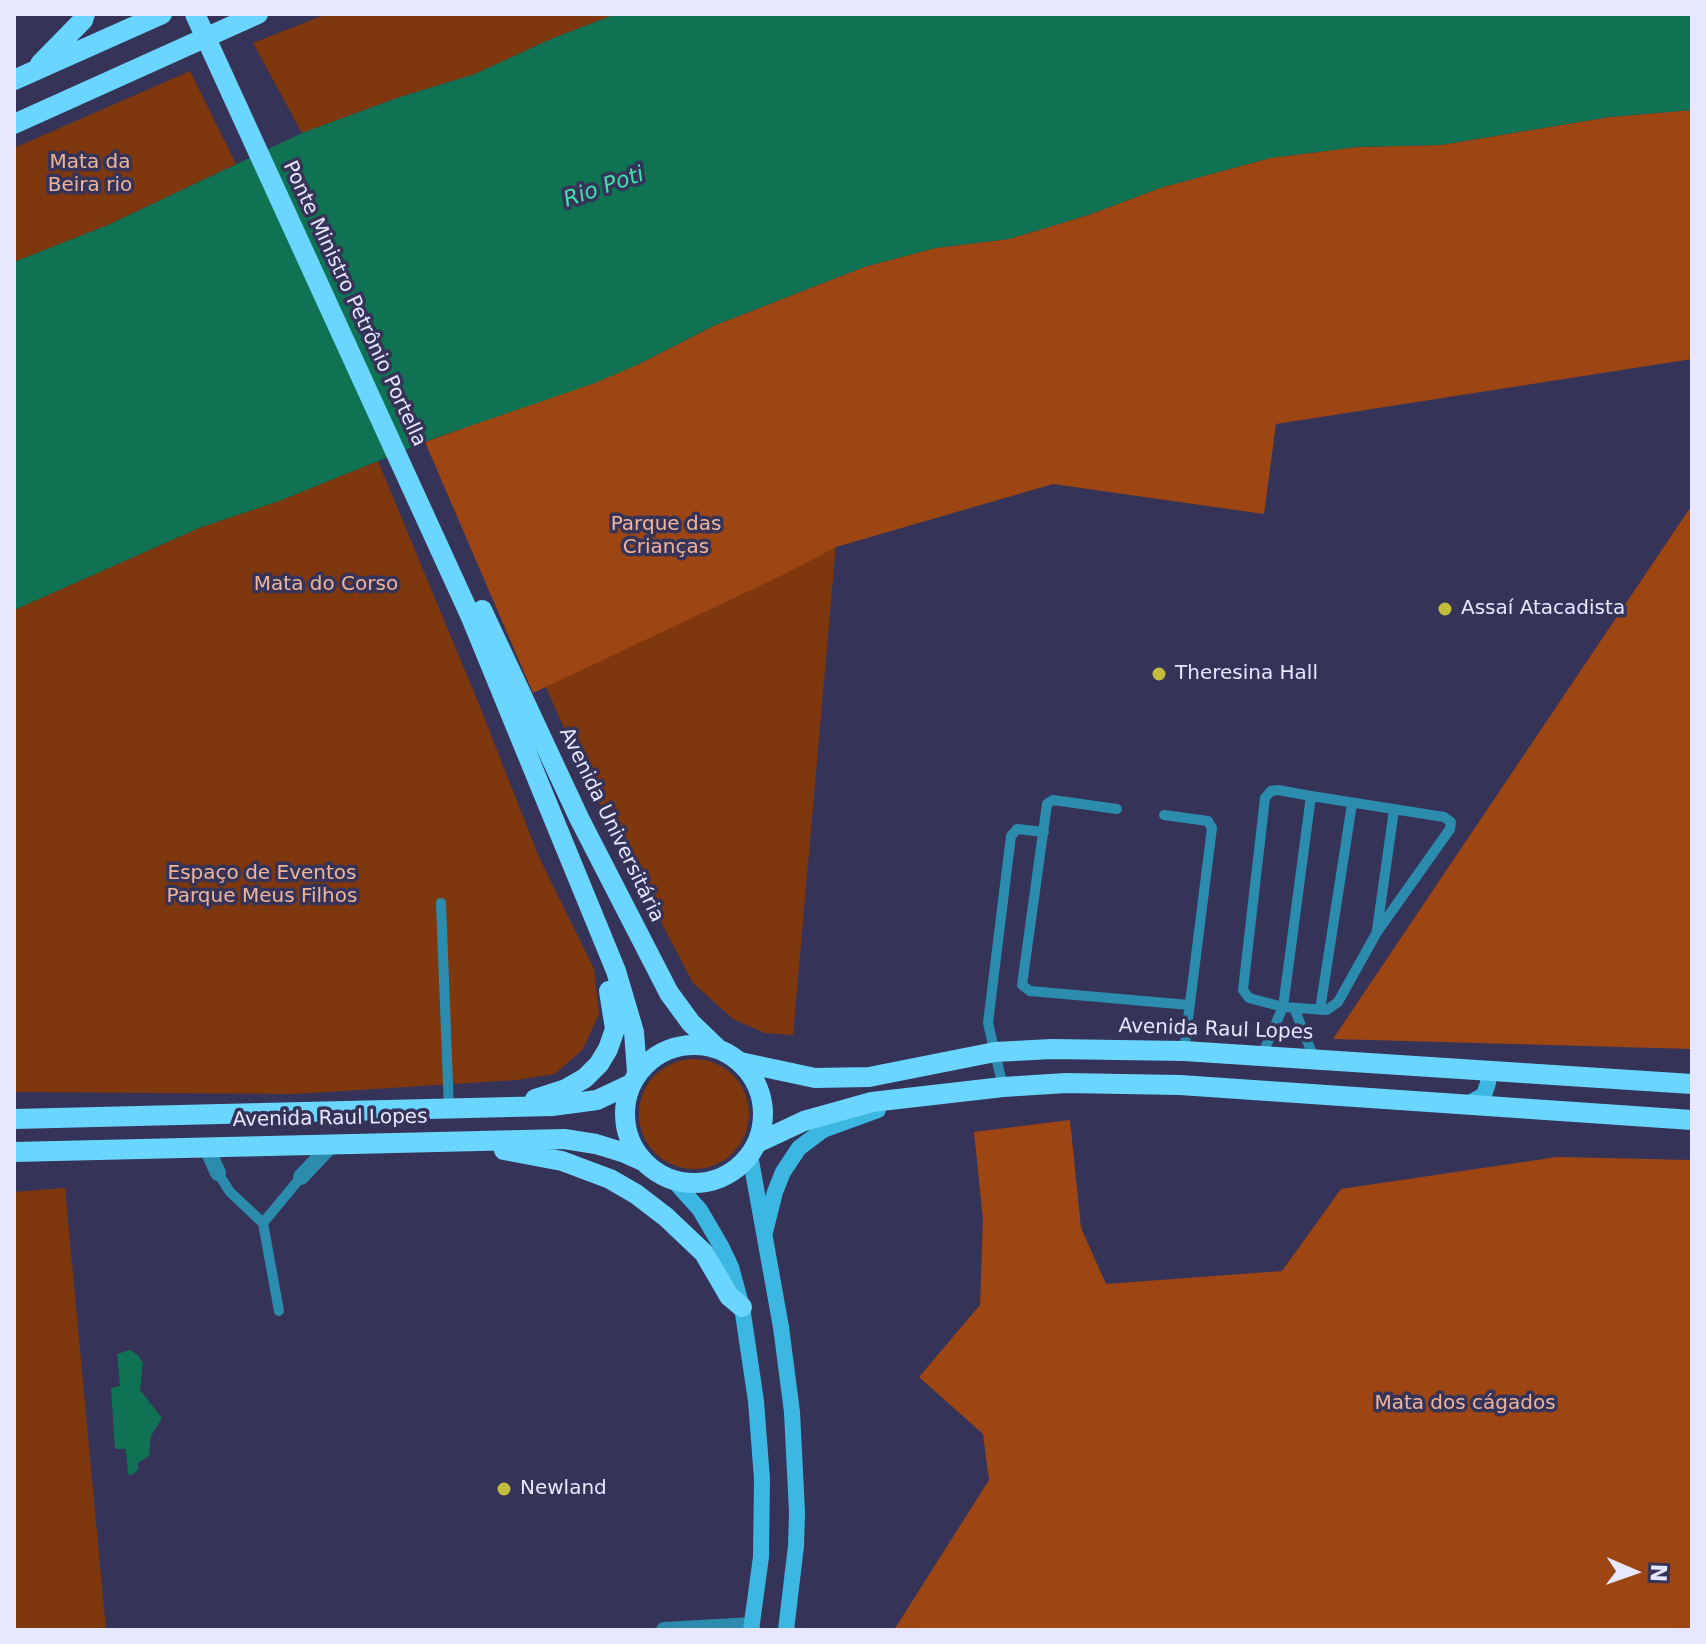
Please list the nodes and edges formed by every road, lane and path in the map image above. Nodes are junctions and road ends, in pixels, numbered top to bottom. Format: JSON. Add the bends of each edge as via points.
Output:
{"nodes":[{"id":1,"x":85,"y":14,"type":"edge"},
{"id":2,"x":162,"y":14,"type":"edge"},
{"id":3,"x":195,"y":14,"type":"edge"},
{"id":4,"x":210,"y":14,"type":"edge"},
{"id":5,"x":258,"y":14,"type":"edge"},
{"id":6,"x":23,"y":76,"type":"edge"},
{"id":7,"x":14,"y":124,"type":"edge"},
{"id":8,"x":476,"y":612,"type":"junction"},
{"id":9,"x":1311,"y":796,"type":"junction"},
{"id":10,"x":1352,"y":804,"type":"junction"},
{"id":11,"x":1117,"y":809,"type":"dead end"},
{"id":12,"x":1394,"y":810,"type":"junction"},
{"id":13,"x":1164,"y":815,"type":"dead end"},
{"id":14,"x":1044,"y":832,"type":"junction"},
{"id":15,"x":441,"y":903,"type":"dead end"},
{"id":16,"x":593,"y":917,"type":"junction"},
{"id":17,"x":1377,"y":932,"type":"junction"},
{"id":18,"x":1189,"y":1005,"type":"junction"},
{"id":19,"x":1289,"y":1007,"type":"junction"},
{"id":20,"x":1320,"y":1010,"type":"junction"},
{"id":21,"x":717,"y":1048,"type":"junction"},
{"id":22,"x":1184,"y":1051,"type":"junction"},
{"id":23,"x":995,"y":1052,"type":"junction"},
{"id":24,"x":1262,"y":1055,"type":"junction"},
{"id":25,"x":1314,"y":1058,"type":"junction"},
{"id":26,"x":740,"y":1062,"type":"junction"},
{"id":27,"x":1488,"y":1069,"type":"junction"},
{"id":28,"x":634,"y":1078,"type":"junction"},
{"id":29,"x":1692,"y":1084,"type":"edge"},
{"id":30,"x":1003,"y":1087,"type":"junction"},
{"id":31,"x":911,"y":1099,"type":"junction"},
{"id":32,"x":1466,"y":1105,"type":"junction"},
{"id":33,"x":449,"y":1109,"type":"junction"},
{"id":34,"x":494,"y":1109,"type":"junction"},
{"id":35,"x":111,"y":1117,"type":"junction"},
{"id":36,"x":14,"y":1119,"type":"edge"},
{"id":37,"x":1692,"y":1120,"type":"edge"},
{"id":38,"x":433,"y":1141,"type":"junction"},
{"id":39,"x":333,"y":1143,"type":"junction"},
{"id":40,"x":206,"y":1146,"type":"junction"},
{"id":41,"x":111,"y":1148,"type":"junction"},
{"id":42,"x":754,"y":1149,"type":"junction"},
{"id":43,"x":14,"y":1152,"type":"edge"},
{"id":44,"x":643,"y":1161,"type":"junction"},
{"id":45,"x":218,"y":1173,"type":"joint"},
{"id":46,"x":301,"y":1177,"type":"joint"},
{"id":47,"x":674,"y":1181,"type":"junction"},
{"id":48,"x":263,"y":1223,"type":"junction"},
{"id":49,"x":765,"y":1234,"type":"junction"},
{"id":50,"x":742,"y":1307,"type":"junction"},
{"id":51,"x":279,"y":1311,"type":"dead end"},
{"id":52,"x":752,"y":1628,"type":"edge"},
{"id":53,"x":664,"y":1630,"type":"edge"},
{"id":54,"x":786,"y":1630,"type":"edge"}],
"edges":[{"from":1,"to":6,"type":"main road"},
{"from":2,"to":6,"type":"main road"},
{"from":3,"to":8,"type":"main road","name":"Ponte Ministro Petrônio Portella","bridge":true},
{"from":4,"to":8,"type":"main road","name":"Ponte Ministro Petrônio Portella"},
{"from":5,"to":7,"type":"main road"},
{"from":8,"to":16,"type":"main road"},
{"from":8,"to":21,"type":"main road","name":"Avenida Universitária","via":[[669,993]]},
{"from":9,"to":10,"type":"lane"},
{"from":9,"to":19,"type":"lane"},
{"from":9,"to":19,"type":"lane","via":[[1278,790],[1265,798],[1243,990],[1249,998]]},
{"from":10,"to":12,"type":"lane"},
{"from":10,"to":20,"type":"lane"},
{"from":11,"to":14,"type":"lane","via":[[1053,800],[1047,804]]},
{"from":12,"to":17,"type":"lane"},
{"from":12,"to":17,"type":"lane","via":[[1451,822]]},
{"from":13,"to":18,"type":"lane","via":[[1208,821],[1212,828]]},
{"from":14,"to":18,"type":"lane","via":[[1021,977],[1025,989]]},
{"from":14,"to":23,"type":"lane","via":[[1017,829],[1011,836],[988,1023]]},
{"from":15,"to":33,"type":"lane"},
{"from":16,"to":28,"type":"main road","via":[[634,1032]]},
{"from":16,"to":34,"type":"main road","via":[[614,1012],[608,1049],[585,1078],[566,1089]]},
{"from":17,"to":20,"type":"lane","via":[[1334,1007]]},
{"from":18,"to":22,"type":"lane"},
{"from":19,"to":20,"type":"lane"},
{"from":19,"to":24,"type":"lane"},
{"from":19,"to":25,"type":"lane"},
{"from":21,"to":26,"type":"main road"},
{"from":21,"to":28,"type":"main road","via":[[668,1049]]},
{"from":22,"to":23,"type":"main road","name":"Avenida Raul Lopes"},
{"from":22,"to":24,"type":"main road","name":"Avenida Raul Lopes"},
{"from":23,"to":26,"type":"main road","name":"Avenida Raul Lopes","via":[[869,1077],[815,1078]]},
{"from":23,"to":30,"type":"lane"},
{"from":24,"to":25,"type":"main road","name":"Avenida Raul Lopes"},
{"from":25,"to":27,"type":"main road","name":"Avenida Raul Lopes"},
{"from":26,"to":42,"type":"main road","via":[[761,1095],[763,1119]]},
{"from":27,"to":29,"type":"main road","name":"Avenida Raul Lopes"},
{"from":27,"to":32,"type":"main road","via":[[1484,1095]]},
{"from":28,"to":34,"type":"main road","name":"Avenida Raul Lopes","via":[[597,1100]]},
{"from":28,"to":44,"type":"main road","via":[[625,1113],[633,1147]]},
{"from":30,"to":31,"type":"main road"},
{"from":30,"to":32,"type":"main road","via":[[1124,1083]]},
{"from":31,"to":42,"type":"main road","via":[[833,1111]]},
{"from":31,"to":49,"type":"main road","via":[[838,1123],[807,1140],[783,1172]]},
{"from":32,"to":37,"type":"main road"},
{"from":33,"to":34,"type":"main road","name":"Avenida Raul Lopes"},
{"from":33,"to":35,"type":"main road","name":"Avenida Raul Lopes"},
{"from":35,"to":36,"type":"main road","name":"Avenida Raul Lopes"},
{"from":35,"to":41,"type":"main road"},
{"from":38,"to":39,"type":"main road","name":"Avenida Raul Lopes"},
{"from":38,"to":44,"type":"main road","name":"Avenida Raul Lopes","via":[[564,1139]]},
{"from":38,"to":50,"type":"main road","via":[[532,1154],[610,1179],[683,1232]]},
{"from":39,"to":40,"type":"main road","name":"Avenida Raul Lopes"},
{"from":39,"to":46,"type":"street"},
{"from":40,"to":41,"type":"main road","name":"Avenida Raul Lopes"},
{"from":40,"to":45,"type":"street"},
{"from":41,"to":43,"type":"main road","name":"Avenida Raul Lopes"},
{"from":42,"to":47,"type":"main road","via":[[735,1170],[716,1180]]},
{"from":42,"to":49,"type":"main road"},
{"from":44,"to":47,"type":"main road"},
{"from":45,"to":48,"type":"lane"},
{"from":46,"to":48,"type":"lane"},
{"from":47,"to":50,"type":"main road","via":[[700,1210],[721,1246]]},
{"from":48,"to":51,"type":"lane"},
{"from":49,"to":54,"type":"main road","via":[[795,1442],[796,1546]]},
{"from":50,"to":52,"type":"main road","via":[[762,1479],[761,1557]]},
{"from":52,"to":53,"type":"street"}]}
